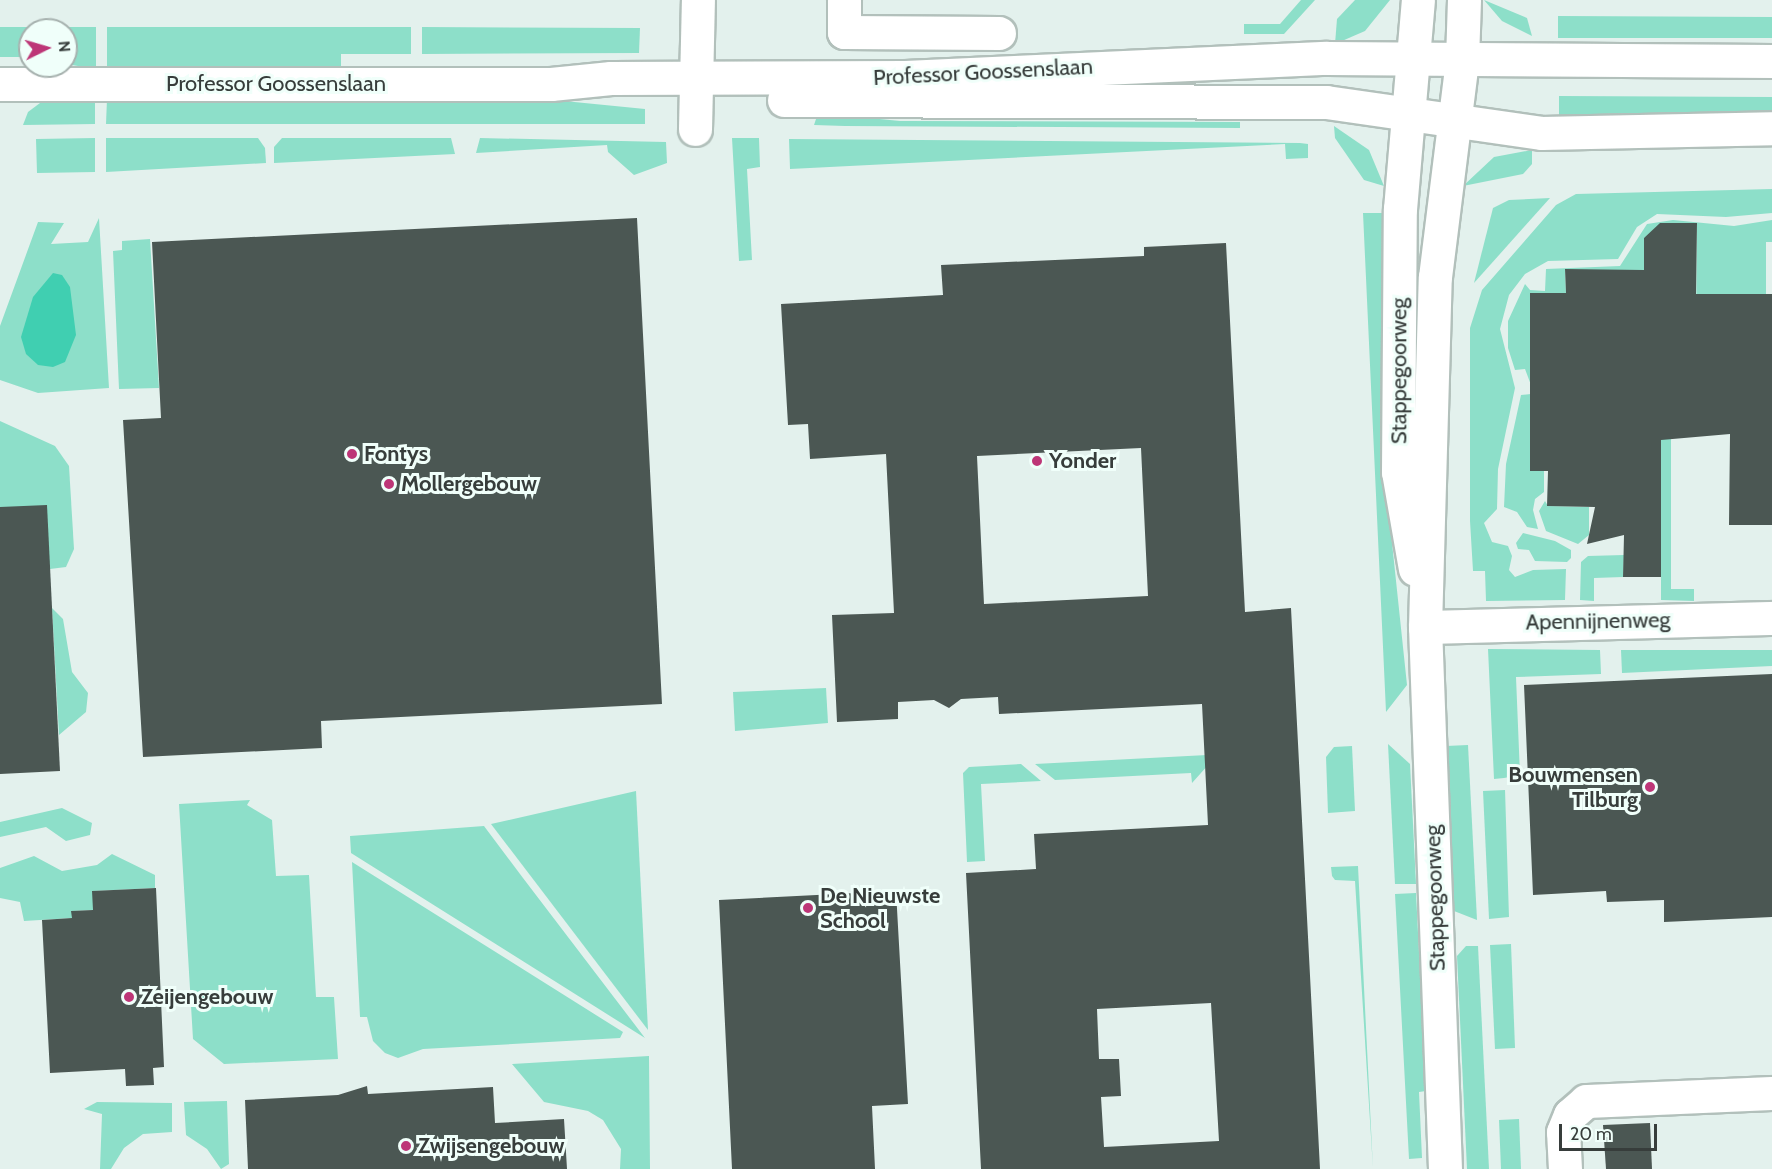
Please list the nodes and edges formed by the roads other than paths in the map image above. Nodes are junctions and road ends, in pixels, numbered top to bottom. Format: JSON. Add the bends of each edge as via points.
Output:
{"nodes":[{"id":1,"x":698,"y":0,"type":"edge"},
{"id":2,"x":1418,"y":0,"type":"edge"},
{"id":3,"x":1464,"y":0,"type":"edge"},
{"id":4,"x":844,"y":16,"type":"edge"},
{"id":5,"x":999,"y":33,"type":"dead end"},
{"id":6,"x":1415,"y":59,"type":"junction"},
{"id":7,"x":1462,"y":60,"type":"junction"},
{"id":8,"x":1772,"y":61,"type":"edge"},
{"id":9,"x":0,"y":84,"type":"edge"},
{"id":10,"x":696,"y":102,"type":"junction"},
{"id":11,"x":1409,"y":114,"type":"junction"},
{"id":12,"x":1455,"y":120,"type":"junction"},
{"id":13,"x":1772,"y":128,"type":"edge"},
{"id":14,"x":1772,"y":618,"type":"edge"},
{"id":15,"x":1425,"y":627,"type":"junction"},
{"id":16,"x":1772,"y":1093,"type":"edge"},
{"id":17,"x":1445,"y":1169,"type":"edge"},
{"id":18,"x":1565,"y":1169,"type":"edge"}],
"edges":[{"from":1,"to":10,"type":"street"},
{"from":2,"to":6,"type":"street","name":"Stappegoorweg"},
{"from":3,"to":7,"type":"street","name":"Stappegoorweg"},
{"from":4,"to":5,"type":"street"},
{"from":6,"to":7,"type":"street"},
{"from":6,"to":10,"type":"street","name":"Professor Goossenslaan","via":[[1312,58],[905,77]]},
{"from":6,"to":11,"type":"street","name":"Stappegoorweg"},
{"from":7,"to":8,"type":"street"},
{"from":7,"to":12,"type":"street","name":"Stappegoorweg"},
{"from":9,"to":10,"type":"street","name":"Professor Goossenslaan","via":[[551,84],[574,95],[611,100]]},
{"from":10,"to":11,"type":"street","name":"Professor Goossenslaan","via":[[1326,102]]},
{"from":11,"to":12,"type":"street"},
{"from":11,"to":15,"type":"street","name":"Stappegoorweg","via":[[1400,209],[1398,472]]},
{"from":12,"to":13,"type":"street","via":[[1541,133]]},
{"from":12,"to":15,"type":"street","name":"Stappegoorweg","via":[[1435,278]]},
{"from":14,"to":15,"type":"street","name":"Apennijnenweg"},
{"from":15,"to":17,"type":"street","name":"Stappegoorweg"},
{"from":16,"to":18,"type":"street","via":[[1586,1101],[1570,1115],[1563,1132]]}]}
